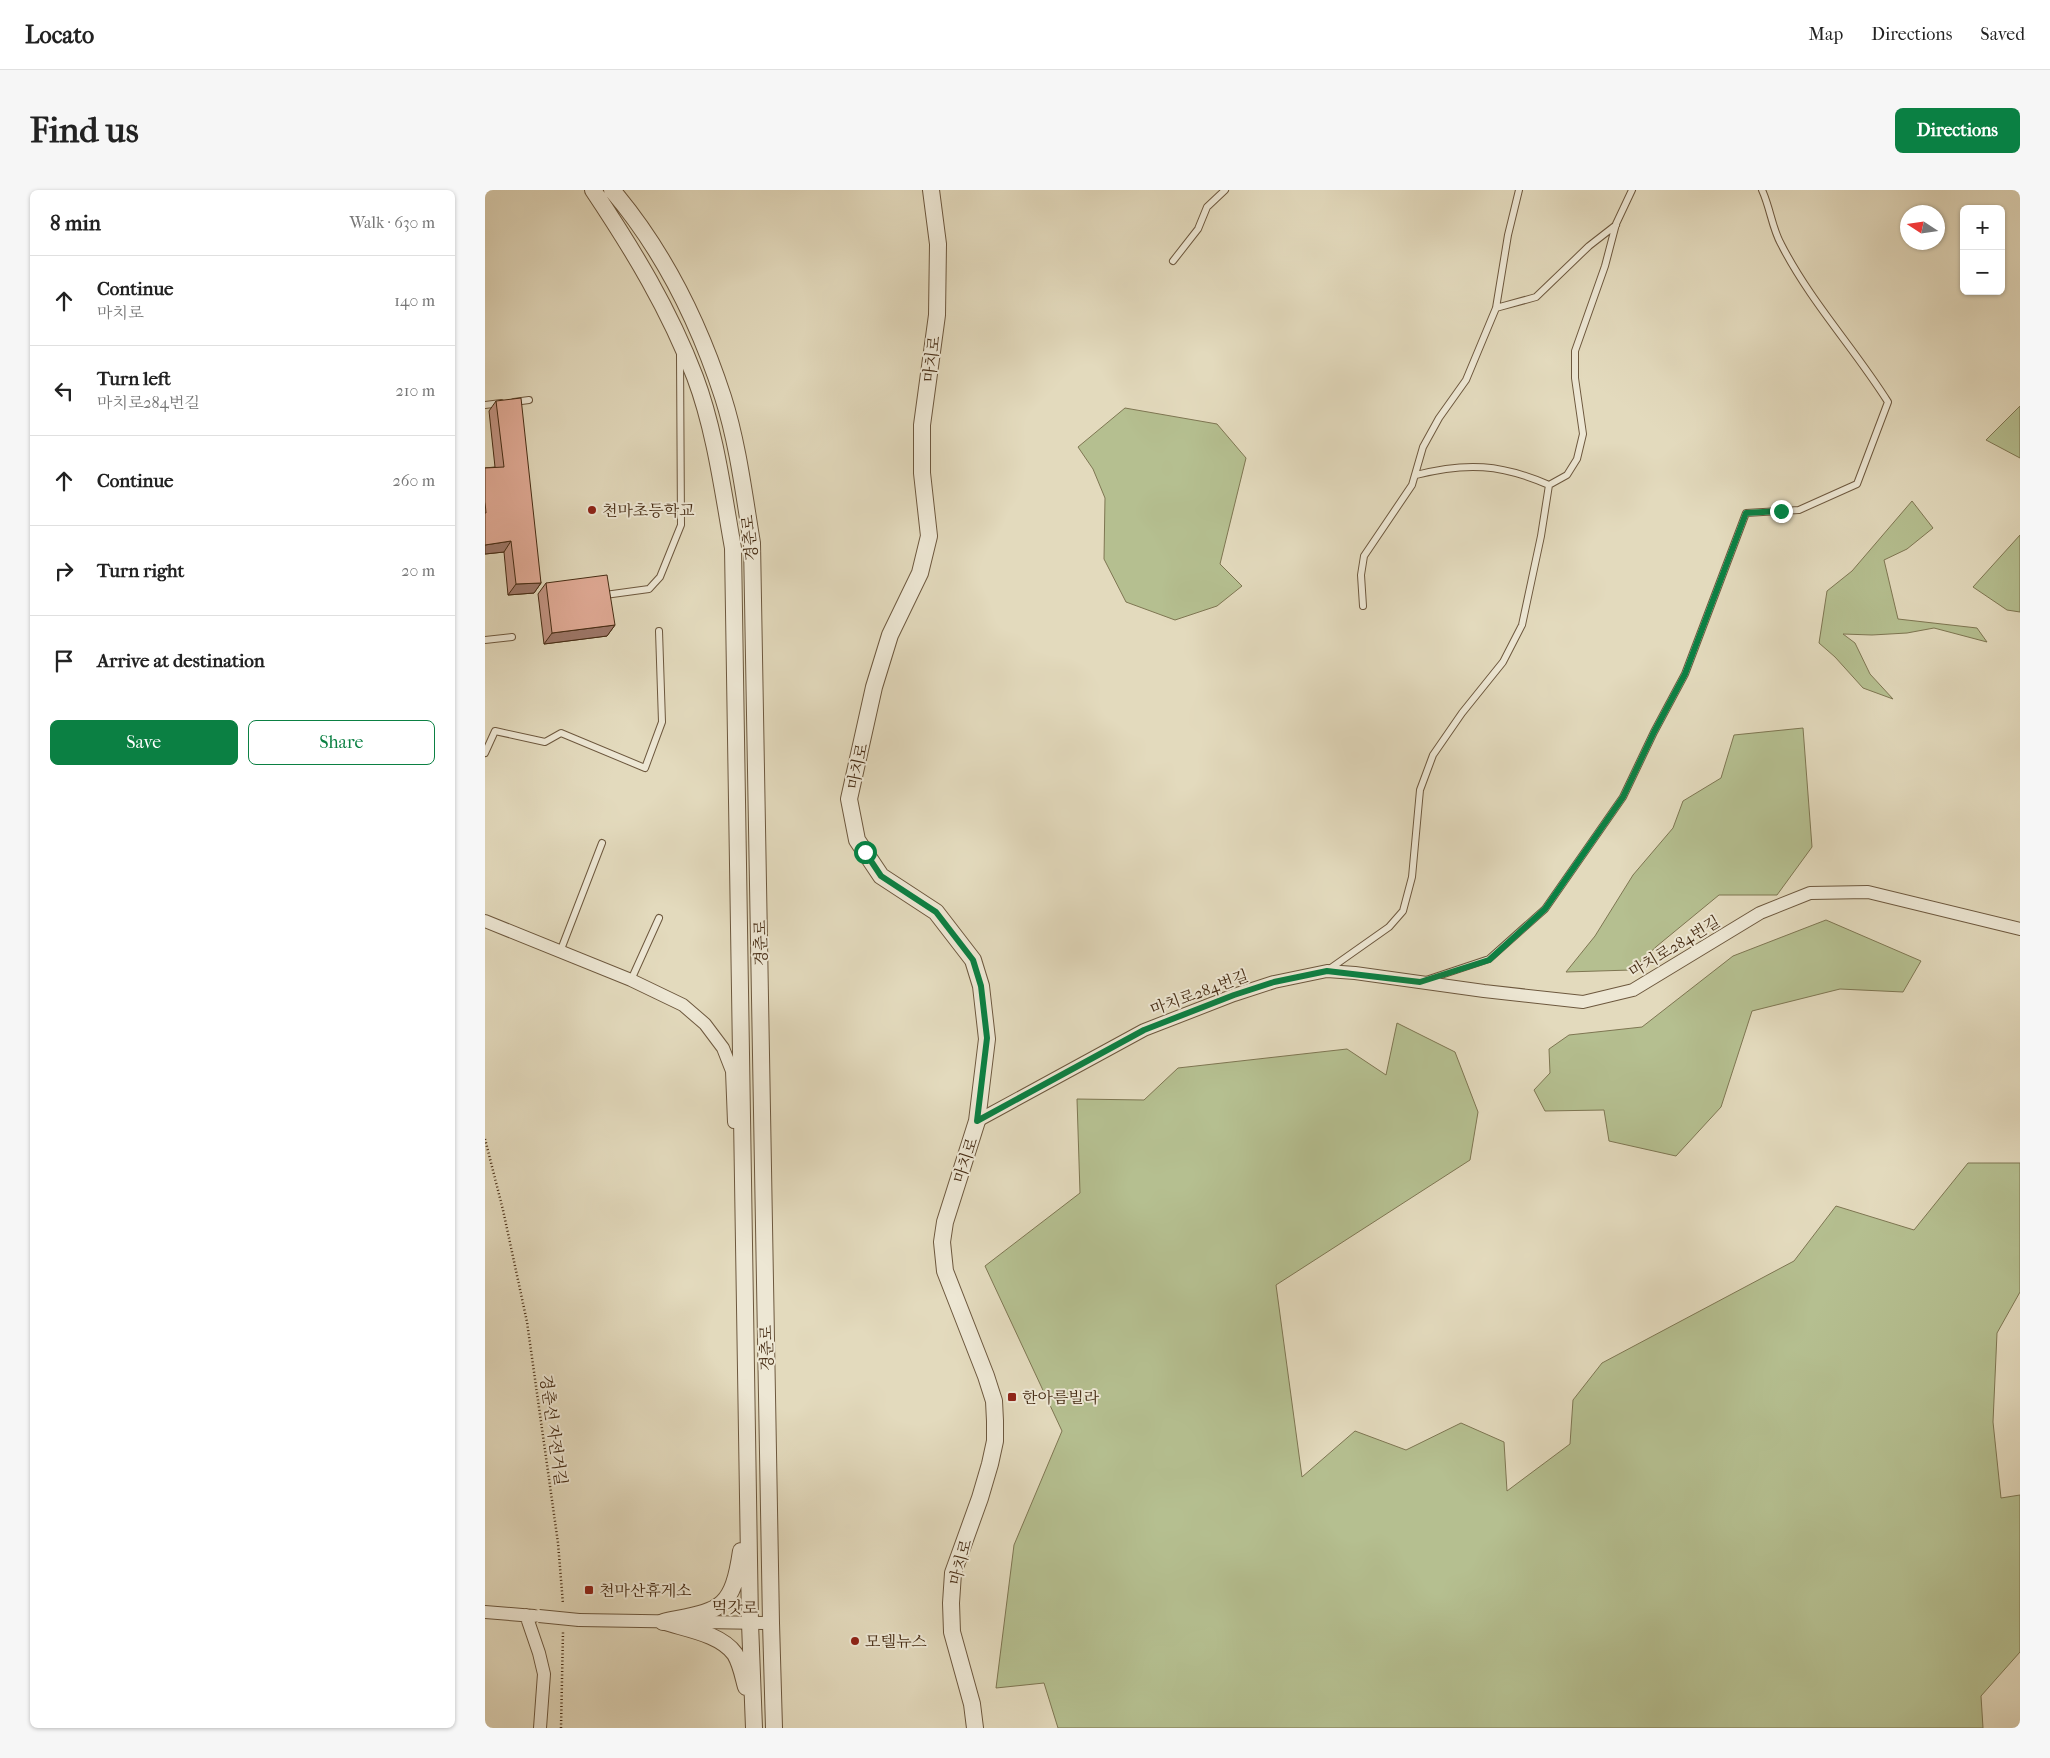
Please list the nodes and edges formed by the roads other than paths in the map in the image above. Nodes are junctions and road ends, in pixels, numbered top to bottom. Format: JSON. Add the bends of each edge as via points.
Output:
{"nodes":[{"id":1,"x":593,"y":190,"type":"edge"},
{"id":2,"x":612,"y":190,"type":"edge"},
{"id":3,"x":931,"y":190,"type":"edge"},
{"id":4,"x":1225,"y":190,"type":"edge"},
{"id":5,"x":1519,"y":190,"type":"edge"},
{"id":6,"x":1633,"y":190,"type":"edge"},
{"id":7,"x":1762,"y":190,"type":"edge"},
{"id":8,"x":1616,"y":224,"type":"junction"},
{"id":9,"x":1173,"y":261,"type":"dead end"},
{"id":10,"x":1496,"y":308,"type":"junction"},
{"id":11,"x":680,"y":343,"type":"junction"},
{"id":12,"x":529,"y":400,"type":"dead end"},
{"id":13,"x":485,"y":405,"type":"edge"},
{"id":14,"x":1416,"y":475,"type":"junction"},
{"id":15,"x":1549,"y":485,"type":"junction"},
{"id":16,"x":605,"y":595,"type":"edge"},
{"id":17,"x":1363,"y":606,"type":"dead end"},
{"id":18,"x":659,"y":631,"type":"dead end"},
{"id":19,"x":513,"y":637,"type":"dead end"},
{"id":20,"x":485,"y":640,"type":"edge"},
{"id":21,"x":485,"y":753,"type":"edge"},
{"id":22,"x":602,"y":843,"type":"dead end"},
{"id":23,"x":659,"y":918,"type":"dead end"},
{"id":24,"x":485,"y":921,"type":"edge"},
{"id":25,"x":2020,"y":929,"type":"edge"},
{"id":26,"x":560,"y":952,"type":"junction"},
{"id":27,"x":1327,"y":971,"type":"junction"},
{"id":28,"x":631,"y":980,"type":"junction"},
{"id":29,"x":1420,"y":982,"type":"junction"},
{"id":30,"x":977,"y":1121,"type":"junction"},
{"id":31,"x":745,"y":1240,"type":"junction"},
{"id":32,"x":748,"y":1500,"type":"junction"},
{"id":33,"x":485,"y":1612,"type":"edge"},
{"id":34,"x":533,"y":1616,"type":"junction"},
{"id":35,"x":663,"y":1622,"type":"junction"},
{"id":36,"x":771,"y":1623,"type":"junction"},
{"id":37,"x":750,"y":1624,"type":"junction"},
{"id":38,"x":753,"y":1711,"type":"junction"},
{"id":39,"x":540,"y":1728,"type":"edge"},
{"id":40,"x":754,"y":1728,"type":"edge"},
{"id":41,"x":774,"y":1728,"type":"edge"},
{"id":42,"x":975,"y":1728,"type":"edge"}],
"edges":[{"from":1,"to":11,"type":"street","name":"경춘로","via":[[658,293]]},
{"from":2,"to":36,"type":"street","name":"경춘로","via":[[631,213],[671,276],[701,337],[723,399],[752,543]]},
{"from":3,"to":30,"type":"street","name":"마치로","via":[[938,244],[937,315],[922,425],[922,474],[929,536],[920,573],[890,635],[879,670],[849,799],[857,840],[881,876],[936,912],[973,960],[981,986],[987,1038]]},
{"from":4,"to":9,"type":"lane","via":[[1207,206],[1198,229]]},
{"from":5,"to":10,"type":"lane"},
{"from":6,"to":8,"type":"lane"},
{"from":7,"to":29,"type":"lane","via":[[1780,243],[1819,307],[1888,402],[1857,484],[1799,510],[1746,513],[1685,674],[1612,813],[1545,909],[1489,960]]},
{"from":8,"to":10,"type":"lane","via":[[1536,297]]},
{"from":8,"to":15,"type":"lane","via":[[1575,351],[1575,378],[1583,434],[1577,459],[1567,475]]},
{"from":10,"to":14,"type":"lane","via":[[1467,380],[1439,418],[1423,447]]},
{"from":11,"to":16,"type":"lane","via":[[681,524],[660,577],[649,589]]},
{"from":11,"to":31,"type":"street","name":"경춘로","via":[[695,378],[715,446],[733,548]]},
{"from":12,"to":13,"type":"lane"},
{"from":14,"to":15,"type":"lane","via":[[1443,468],[1494,467]]},
{"from":14,"to":17,"type":"lane","via":[[1364,556],[1361,576]]},
{"from":15,"to":27,"type":"lane","via":[[1522,625],[1503,662],[1433,754],[1420,790],[1412,877],[1403,911],[1389,928]]},
{"from":18,"to":21,"type":"lane","via":[[662,722],[645,768],[561,733],[545,742],[495,731]]},
{"from":19,"to":20,"type":"lane"},
{"from":22,"to":26,"type":"lane"},
{"from":23,"to":28,"type":"lane"},
{"from":24,"to":26,"type":"street"},
{"from":25,"to":29,"type":"street","name":"마치로284번길","via":[[1868,892],[1810,893],[1760,913],[1633,990],[1583,1002]]},
{"from":26,"to":28,"type":"street"},
{"from":27,"to":29,"type":"street","name":"마치로284번길"},
{"from":27,"to":30,"type":"street","name":"마치로284번길","via":[[1258,987],[1144,1030]]},
{"from":28,"to":31,"type":"street","via":[[683,1005],[705,1024],[723,1048],[732,1071]]},
{"from":30,"to":42,"type":"street","name":"마치로","via":[[945,1222],[942,1242],[945,1271],[994,1401],[995,1441],[980,1498],[953,1573],[951,1603],[953,1632]]},
{"from":31,"to":32,"type":"street","name":"경춘로"},
{"from":32,"to":35,"type":"street","via":[[737,1578],[730,1595],[708,1612]]},
{"from":32,"to":37,"type":"street","name":"경춘로"},
{"from":33,"to":34,"type":"street"},
{"from":34,"to":35,"type":"street","name":"먹갓로","bridge":true},
{"from":34,"to":39,"type":"street","via":[[543,1674]]},
{"from":35,"to":37,"type":"street","name":"먹갓로"},
{"from":35,"to":38,"type":"street","via":[[725,1644],[741,1667]]},
{"from":36,"to":37,"type":"street","name":"먹갓로"},
{"from":36,"to":41,"type":"street","name":"경춘로"},
{"from":37,"to":38,"type":"street","name":"경춘로"},
{"from":38,"to":40,"type":"street","name":"경춘로"}]}
